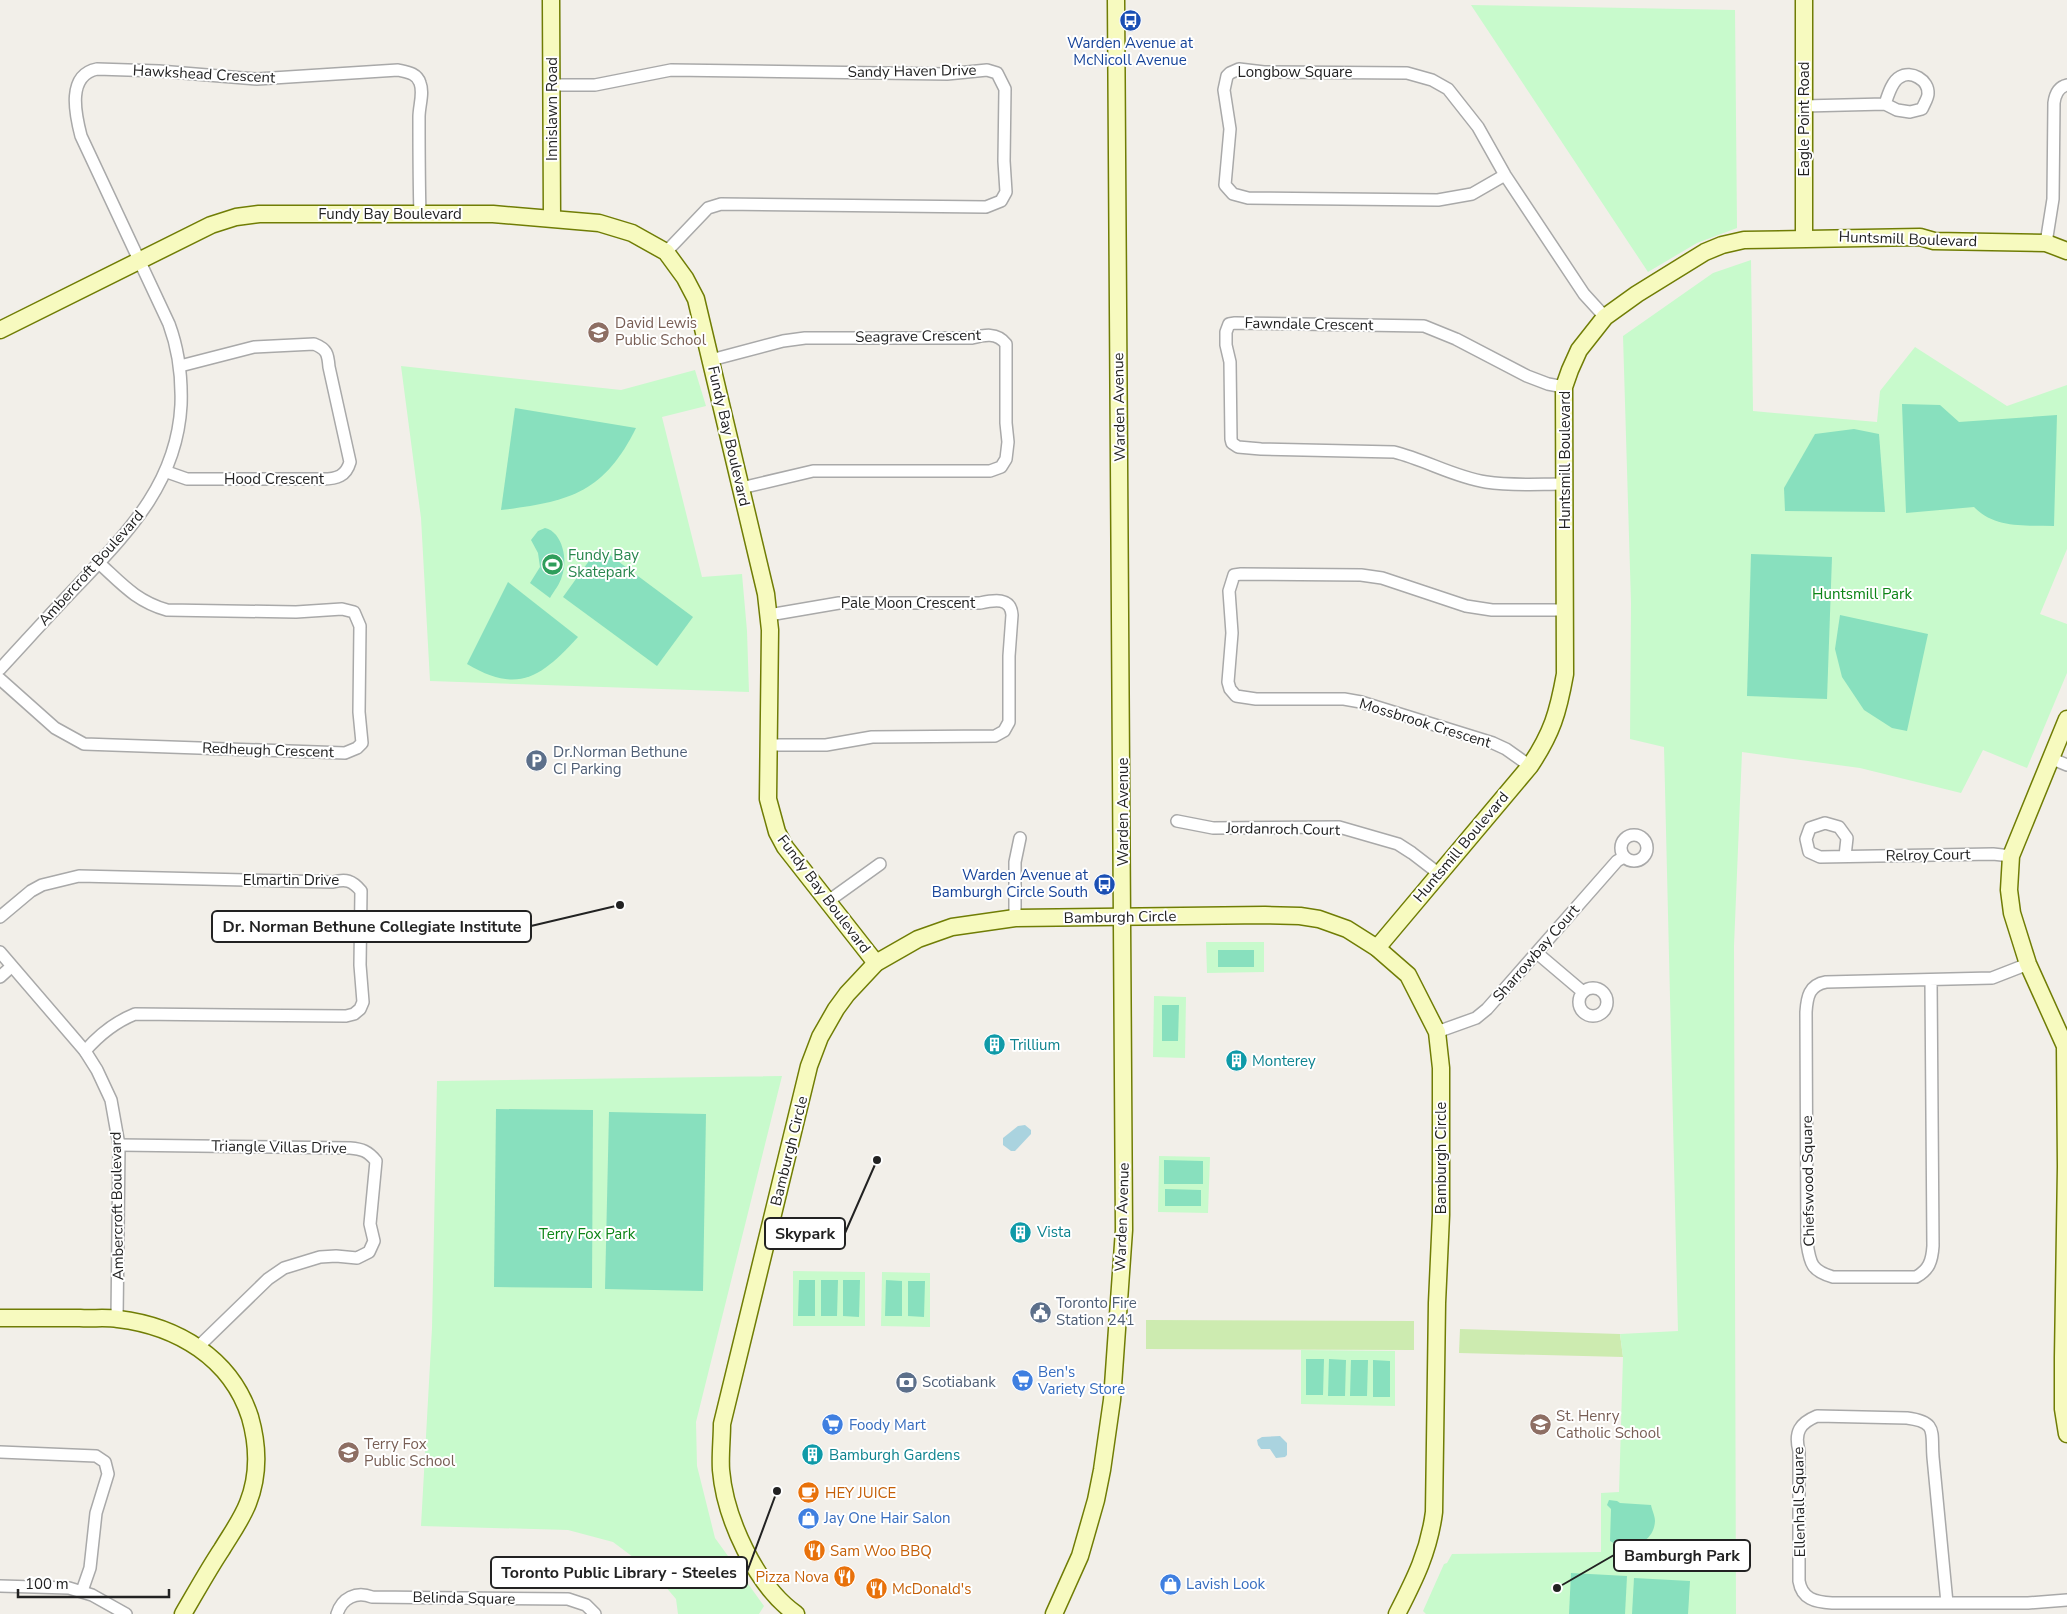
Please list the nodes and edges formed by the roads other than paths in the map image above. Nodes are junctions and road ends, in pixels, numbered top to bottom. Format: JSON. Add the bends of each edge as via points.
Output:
{"nodes":[{"id":1,"x":552,"y":0,"type":"edge"},
{"id":2,"x":1116,"y":0,"type":"edge"},
{"id":3,"x":1804,"y":0,"type":"edge"},
{"id":4,"x":552,"y":85,"type":"junction"},
{"id":5,"x":2067,"y":85,"type":"edge"},
{"id":6,"x":1885,"y":104,"type":"dead end"},
{"id":7,"x":1804,"y":106,"type":"junction"},
{"id":8,"x":1505,"y":175,"type":"junction"},
{"id":9,"x":420,"y":214,"type":"junction"},
{"id":10,"x":552,"y":218,"type":"junction"},
{"id":11,"x":1804,"y":238,"type":"junction"},
{"id":12,"x":2046,"y":243,"type":"junction"},
{"id":13,"x":2067,"y":251,"type":"edge"},
{"id":14,"x":666,"y":252,"type":"junction"},
{"id":15,"x":139,"y":260,"type":"junction"},
{"id":16,"x":1605,"y":317,"type":"junction"},
{"id":17,"x":0,"y":330,"type":"edge"},
{"id":18,"x":710,"y":360,"type":"junction"},
{"id":19,"x":180,"y":366,"type":"junction"},
{"id":20,"x":1564,"y":387,"type":"junction"},
{"id":21,"x":167,"y":472,"type":"junction"},
{"id":22,"x":1563,"y":484,"type":"junction"},
{"id":23,"x":741,"y":488,"type":"junction"},
{"id":24,"x":99,"y":563,"type":"junction"},
{"id":25,"x":1565,"y":610,"type":"junction"},
{"id":26,"x":769,"y":615,"type":"junction"},
{"id":27,"x":0,"y":669,"type":"edge"},
{"id":28,"x":0,"y":679,"type":"edge"},
{"id":29,"x":2067,"y":719,"type":"edge"},
{"id":30,"x":768,"y":745,"type":"junction"},
{"id":31,"x":2050,"y":758,"type":"junction"},
{"id":32,"x":2067,"y":765,"type":"edge"},
{"id":33,"x":1530,"y":766,"type":"junction"},
{"id":34,"x":1177,"y":821,"type":"dead end"},
{"id":35,"x":1020,"y":838,"type":"dead end"},
{"id":36,"x":1845,"y":856,"type":"dead end"},
{"id":37,"x":2011,"y":856,"type":"junction"},
{"id":38,"x":1624,"y":857,"type":"dead end"},
{"id":39,"x":880,"y":864,"type":"dead end"},
{"id":40,"x":1438,"y":873,"type":"junction"},
{"id":41,"x":827,"y":902,"type":"junction"},
{"id":42,"x":0,"y":917,"type":"edge"},
{"id":43,"x":1123,"y":917,"type":"junction"},
{"id":44,"x":1015,"y":918,"type":"junction"},
{"id":45,"x":1377,"y":948,"type":"junction"},
{"id":46,"x":0,"y":952,"type":"edge"},
{"id":47,"x":1537,"y":953,"type":"junction"},
{"id":48,"x":876,"y":963,"type":"junction"},
{"id":49,"x":2028,"y":964,"type":"junction"},
{"id":50,"x":12,"y":967,"type":"junction"},
{"id":51,"x":0,"y":977,"type":"edge"},
{"id":52,"x":1931,"y":980,"type":"junction"},
{"id":53,"x":1583,"y":992,"type":"dead end"},
{"id":54,"x":1437,"y":1032,"type":"junction"},
{"id":55,"x":2066,"y":1046,"type":"edge"},
{"id":56,"x":85,"y":1051,"type":"junction"},
{"id":57,"x":118,"y":1145,"type":"junction"},
{"id":58,"x":2066,"y":1167,"type":"edge"},
{"id":59,"x":0,"y":1318,"type":"edge"},
{"id":60,"x":117,"y":1319,"type":"junction"},
{"id":61,"x":2065,"y":1344,"type":"edge"},
{"id":62,"x":198,"y":1347,"type":"junction"},
{"id":63,"x":2067,"y":1434,"type":"edge"},
{"id":64,"x":0,"y":1452,"type":"edge"},
{"id":65,"x":0,"y":1586,"type":"edge"},
{"id":66,"x":82,"y":1591,"type":"junction"},
{"id":67,"x":2067,"y":1600,"type":"edge"},
{"id":68,"x":1947,"y":1603,"type":"junction"},
{"id":69,"x":788,"y":1612,"type":"edge"},
{"id":70,"x":126,"y":1614,"type":"edge"},
{"id":71,"x":183,"y":1614,"type":"edge"},
{"id":72,"x":337,"y":1614,"type":"edge"},
{"id":73,"x":595,"y":1614,"type":"edge"},
{"id":74,"x":1054,"y":1614,"type":"edge"},
{"id":75,"x":1397,"y":1614,"type":"edge"}],
"edges":[{"from":1,"to":4,"type":"street","name":"Innislawn Road"},
{"from":2,"to":43,"type":"street","name":"Warden Avenue"},
{"from":3,"to":7,"type":"street","name":"Eagle Point Road"},
{"from":4,"to":10,"type":"street","name":"Innislawn Road"},
{"from":4,"to":14,"type":"street","name":"Sandy Haven Drive","via":[[595,85],[671,70],[948,74],[988,70],[997,73],[1005,88],[1006,192],[1001,201],[986,207],[721,204],[708,208]]},
{"from":5,"to":12,"type":"street","via":[[2057,92],[2054,104],[2054,199]]},
{"from":6,"to":7,"type":"street"},
{"from":7,"to":11,"type":"street","name":"Eagle Point Road"},
{"from":8,"to":8,"type":"street","name":"Longbow Square","via":[[1478,127],[1448,89],[1414,74],[1239,69],[1230,73],[1225,84],[1230,129],[1225,185],[1233,194],[1248,198],[1438,200],[1472,194]]},
{"from":8,"to":16,"type":"street","name":"Longbow Square","via":[[1584,294]]},
{"from":9,"to":10,"type":"street","name":"Fundy Bay Boulevard"},
{"from":9,"to":15,"type":"street","name":"Fundy Bay Boulevard","via":[[259,214],[236,217],[211,225]]},
{"from":9,"to":15,"type":"street","name":"Hawkshead Crescent","via":[[419,115],[422,88],[415,75],[398,70],[257,79],[148,70],[89,71],[77,84],[78,125]]},
{"from":10,"to":14,"type":"street","name":"Fundy Bay Boulevard","via":[[616,227]]},
{"from":11,"to":12,"type":"street","name":"Huntsmill Boulevard","via":[[1920,237],[1934,241]]},
{"from":11,"to":16,"type":"street","name":"Huntsmill Boulevard","via":[[1722,244],[1637,294]]},
{"from":12,"to":13,"type":"street","name":"Huntsmill Boulevard"},
{"from":14,"to":18,"type":"street","name":"Fundy Bay Boulevard","via":[[696,300]]},
{"from":15,"to":17,"type":"street","name":"Fundy Bay Boulevard"},
{"from":15,"to":19,"type":"street","name":"Ambercroft Boulevard","via":[[169,324]]},
{"from":16,"to":20,"type":"street","name":"Huntsmill Boulevard","via":[[1583,344]]},
{"from":18,"to":23,"type":"street","name":"Fundy Bay Boulevard"},
{"from":18,"to":23,"type":"street","name":"Seagrave Crescent","via":[[783,341],[823,336],[972,338],[989,335],[1006,344],[1008,442],[1006,459],[1001,467],[990,471],[813,471]]},
{"from":19,"to":21,"type":"street","name":"Ambercroft Boulevard","via":[[180,421]]},
{"from":19,"to":21,"type":"street","name":"Hood Crescent","via":[[254,347],[314,344],[323,348],[327,352],[350,462],[343,475],[323,480],[187,479]]},
{"from":20,"to":22,"type":"street","name":"Huntsmill Boulevard"},
{"from":20,"to":22,"type":"street","name":"Fawndale Crescent","via":[[1527,376],[1456,338],[1424,326],[1235,323],[1229,324],[1226,332],[1230,362],[1231,438],[1238,447],[1394,452],[1456,475],[1486,482]]},
{"from":21,"to":24,"type":"street","name":"Ambercroft Boulevard","via":[[142,512]]},
{"from":22,"to":25,"type":"street","name":"Huntsmill Boulevard"},
{"from":23,"to":26,"type":"street","name":"Fundy Bay Boulevard"},
{"from":24,"to":27,"type":"street","name":"Ambercroft Boulevard"},
{"from":24,"to":28,"type":"street","name":"Redheugh Crescent","via":[[130,593],[149,605],[167,610],[296,612],[342,609],[354,612],[360,626],[362,743],[346,753],[84,744],[55,728]]},
{"from":25,"to":33,"type":"street","name":"Huntsmill Boulevard","via":[[1565,674],[1559,710],[1544,746]]},
{"from":25,"to":33,"type":"street","name":"Mossbrook Crescent","via":[[1492,610],[1466,606],[1382,578],[1361,575],[1241,574],[1234,575],[1229,591],[1232,633],[1228,682],[1236,696],[1361,702],[1493,743]]},
{"from":26,"to":30,"type":"street","name":"Fundy Bay Boulevard"},
{"from":26,"to":30,"type":"street","name":"Pale Moon Crescent","via":[[839,603],[980,603],[997,599],[1008,605],[1012,615],[1009,722],[1004,731],[995,736],[872,738],[826,746]]},
{"from":29,"to":31,"type":"street"},
{"from":30,"to":41,"type":"street","name":"Fundy Bay Boulevard","via":[[768,799],[777,832]]},
{"from":31,"to":32,"type":"street"},
{"from":31,"to":37,"type":"street"},
{"from":33,"to":40,"type":"street","name":"Huntsmill Boulevard"},
{"from":34,"to":40,"type":"street","name":"Jordanroch Court","via":[[1213,828],[1339,827],[1398,844]]},
{"from":35,"to":44,"type":"street","via":[[1015,862]]},
{"from":36,"to":37,"type":"street","name":"Relroy Court"},
{"from":37,"to":49,"type":"street","via":[[2009,890],[2012,913]]},
{"from":38,"to":47,"type":"street","name":"Sharrowbay Court","via":[[1617,861]]},
{"from":39,"to":41,"type":"street"},
{"from":40,"to":45,"type":"street","name":"Huntsmill Boulevard"},
{"from":41,"to":48,"type":"street","name":"Fundy Bay Boulevard"},
{"from":42,"to":56,"type":"street","name":"Elmartin Drive","via":[[42,885],[79,876],[344,880],[353,882],[361,891],[363,1002],[354,1014],[135,1014],[121,1020]]},
{"from":43,"to":44,"type":"street","name":"Bamburgh Circle"},
{"from":43,"to":45,"type":"street","name":"Bamburgh Circle","via":[[1300,916],[1347,929]]},
{"from":43,"to":74,"type":"street","name":"Warden Avenue","via":[[1124,1230],[1112,1400],[1096,1500],[1080,1556]]},
{"from":44,"to":48,"type":"street","name":"Bamburgh Circle","via":[[952,927],[918,939]]},
{"from":45,"to":54,"type":"street","name":"Bamburgh Circle","via":[[1408,975]]},
{"from":46,"to":50,"type":"street","name":"Ambercroft Boulevard"},
{"from":47,"to":53,"type":"street"},
{"from":47,"to":54,"type":"street","name":"Sharrowbay Court","via":[[1483,1014]]},
{"from":48,"to":69,"type":"street","name":"Bamburgh Circle","via":[[836,1009],[809,1066],[722,1424],[721,1471],[745,1553]]},
{"from":49,"to":52,"type":"street","name":"Chiefswood Square","via":[[1992,978]]},
{"from":49,"to":55,"type":"street"},
{"from":50,"to":51,"type":"street"},
{"from":50,"to":56,"type":"street","name":"Ambercroft Boulevard"},
{"from":52,"to":52,"type":"street","name":"Chiefswood Square","via":[[1826,982],[1816,985],[1807,997],[1807,1243],[1812,1265],[1833,1277],[1916,1277],[1930,1265],[1933,1246]]},
{"from":54,"to":75,"type":"street","name":"Bamburgh Circle","via":[[1441,1068],[1441,1215],[1434,1512],[1431,1537],[1422,1565]]},
{"from":55,"to":58,"type":"street"},
{"from":56,"to":57,"type":"street","name":"Ambercroft Boulevard","via":[[111,1100]]},
{"from":57,"to":60,"type":"street","name":"Ambercroft Boulevard"},
{"from":57,"to":62,"type":"street","name":"Triangle Villas Drive","via":[[360,1148],[369,1152],[376,1161],[370,1224],[374,1241],[369,1252],[357,1258],[320,1258],[284,1268],[268,1279]]},
{"from":58,"to":61,"type":"street"},
{"from":59,"to":60,"type":"street"},
{"from":60,"to":62,"type":"street","via":[[165,1332]]},
{"from":61,"to":63,"type":"street","via":[[2063,1409]]},
{"from":62,"to":71,"type":"street","via":[[223,1368],[244,1399],[255,1439],[256,1466],[252,1489],[240,1518]]},
{"from":64,"to":66,"type":"street","via":[[96,1456],[107,1465],[108,1474],[96,1513],[90,1568]]},
{"from":65,"to":66,"type":"street"},
{"from":66,"to":70,"type":"street"},
{"from":67,"to":68,"type":"street","name":"Ellenhall Square"},
{"from":68,"to":68,"type":"street","name":"Ellenhall Square","via":[[1932,1457],[1934,1439],[1927,1424],[1920,1419],[1907,1418],[1817,1416],[1805,1421],[1797,1444],[1799,1581],[1805,1596],[1816,1602]]},
{"from":72,"to":73,"type":"street","name":"Belinda Square","via":[[345,1600],[361,1594],[372,1597],[568,1598],[586,1605]]}]}
